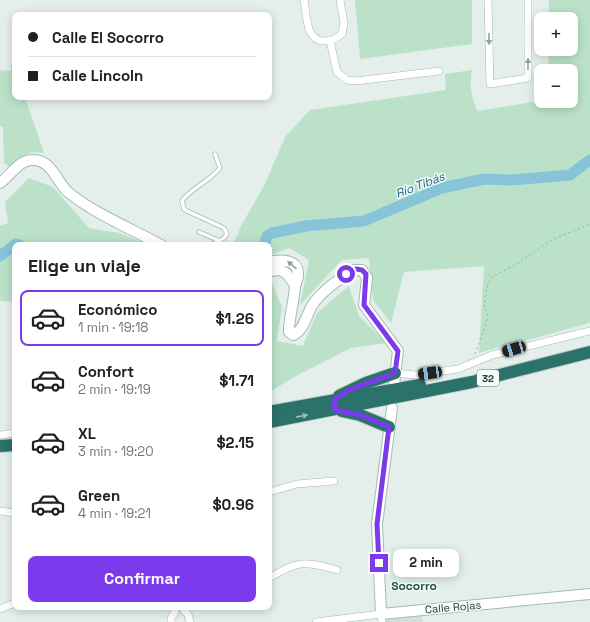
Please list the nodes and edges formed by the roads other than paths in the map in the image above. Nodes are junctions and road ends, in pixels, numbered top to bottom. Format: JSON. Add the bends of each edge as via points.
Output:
{"nodes":[{"id":1,"x":304,"y":0,"type":"edge"},
{"id":2,"x":340,"y":0,"type":"edge"},
{"id":3,"x":488,"y":0,"type":"edge"},
{"id":4,"x":528,"y":0,"type":"edge"},
{"id":5,"x":330,"y":41,"type":"junction"},
{"id":6,"x":439,"y":71,"type":"dead end"},
{"id":7,"x":215,"y":154,"type":"dead end"},
{"id":8,"x":0,"y":183,"type":"edge"},
{"id":9,"x":199,"y":232,"type":"dead end"},
{"id":10,"x":220,"y":241,"type":"joint"},
{"id":11,"x":155,"y":242,"type":"edge"},
{"id":12,"x":272,"y":266,"type":"edge"},
{"id":13,"x":590,"y":330,"type":"edge"},
{"id":14,"x":590,"y":344,"type":"edge"},
{"id":15,"x":590,"y":352,"type":"edge"},
{"id":16,"x":394,"y":379,"type":"junction"},
{"id":17,"x":337,"y":401,"type":"junction"},
{"id":18,"x":272,"y":406,"type":"edge"},
{"id":19,"x":392,"y":408,"type":"dead end"},
{"id":20,"x":272,"y":412,"type":"edge"},
{"id":21,"x":272,"y":421,"type":"edge"},
{"id":22,"x":389,"y":427,"type":"junction"},
{"id":23,"x":12,"y":433,"type":"edge"},
{"id":24,"x":0,"y":435,"type":"edge"},
{"id":25,"x":12,"y":445,"type":"edge"},
{"id":26,"x":0,"y":446,"type":"edge"},
{"id":27,"x":12,"y":453,"type":"edge"},
{"id":28,"x":0,"y":455,"type":"edge"},
{"id":29,"x":334,"y":481,"type":"dead end"},
{"id":30,"x":272,"y":491,"type":"edge"},
{"id":31,"x":0,"y":511,"type":"edge"},
{"id":32,"x":12,"y":513,"type":"edge"},
{"id":33,"x":337,"y":570,"type":"dead end"},
{"id":34,"x":272,"y":576,"type":"edge"},
{"id":35,"x":590,"y":594,"type":"edge"},
{"id":36,"x":12,"y":604,"type":"edge"},
{"id":37,"x":0,"y":609,"type":"edge"},
{"id":38,"x":174,"y":610,"type":"edge"},
{"id":39,"x":184,"y":610,"type":"edge"},
{"id":40,"x":382,"y":618,"type":"edge"},
{"id":41,"x":171,"y":622,"type":"edge"},
{"id":42,"x":190,"y":622,"type":"edge"},
{"id":43,"x":316,"y":622,"type":"edge"}],
"edges":[{"from":1,"to":5,"type":"street","via":[[313,38],[320,42]]},
{"from":2,"to":5,"type":"street","via":[[344,30],[337,39]]},
{"from":3,"to":4,"type":"street","one_way":true,"via":[[490,84],[528,78]]},
{"from":5,"to":6,"type":"street","via":[[337,72],[347,80]]},
{"from":7,"to":10,"type":"lane","via":[[220,168],[213,177],[189,193],[182,201],[187,211],[224,228],[227,234]]},
{"from":8,"to":11,"type":"street","via":[[22,163],[39,160],[47,165],[64,188],[82,202]]},
{"from":9,"to":10,"type":"lane"},
{"from":12,"to":16,"type":"street","via":[[285,272],[295,285],[289,328],[293,335],[299,331],[313,304],[324,293],[352,270],[362,270],[367,278],[364,305],[398,351]]},
{"from":13,"to":16,"type":"street","via":[[512,350],[458,369]]},
{"from":14,"to":17,"type":"highway","number":"32","via":[[470,375]]},
{"from":15,"to":17,"type":"highway","number":"32","via":[[472,382]]},
{"from":16,"to":17,"type":"highway","via":[[366,383]]},
{"from":17,"to":18,"type":"street"},
{"from":17,"to":20,"type":"highway","number":"32"},
{"from":21,"to":17,"type":"highway","number":"32","one_way":true},
{"from":17,"to":22,"type":"highway","via":[[360,415]]},
{"from":19,"to":22,"type":"street"},
{"from":22,"to":40,"type":"street","via":[[377,524]]},
{"from":23,"to":24,"type":"street"},
{"from":25,"to":26,"type":"highway"},
{"from":27,"to":28,"type":"highway"},
{"from":29,"to":30,"type":"street","via":[[297,484]]},
{"from":31,"to":32,"type":"street"},
{"from":33,"to":34,"type":"street","via":[[308,562],[287,568]]},
{"from":35,"to":40,"type":"street","name":"Calle Rojas"},
{"from":36,"to":37,"type":"street"},
{"from":38,"to":41,"type":"street"},
{"from":39,"to":42,"type":"street"},
{"from":40,"to":43,"type":"street","name":"Calle Rojas"}]}
